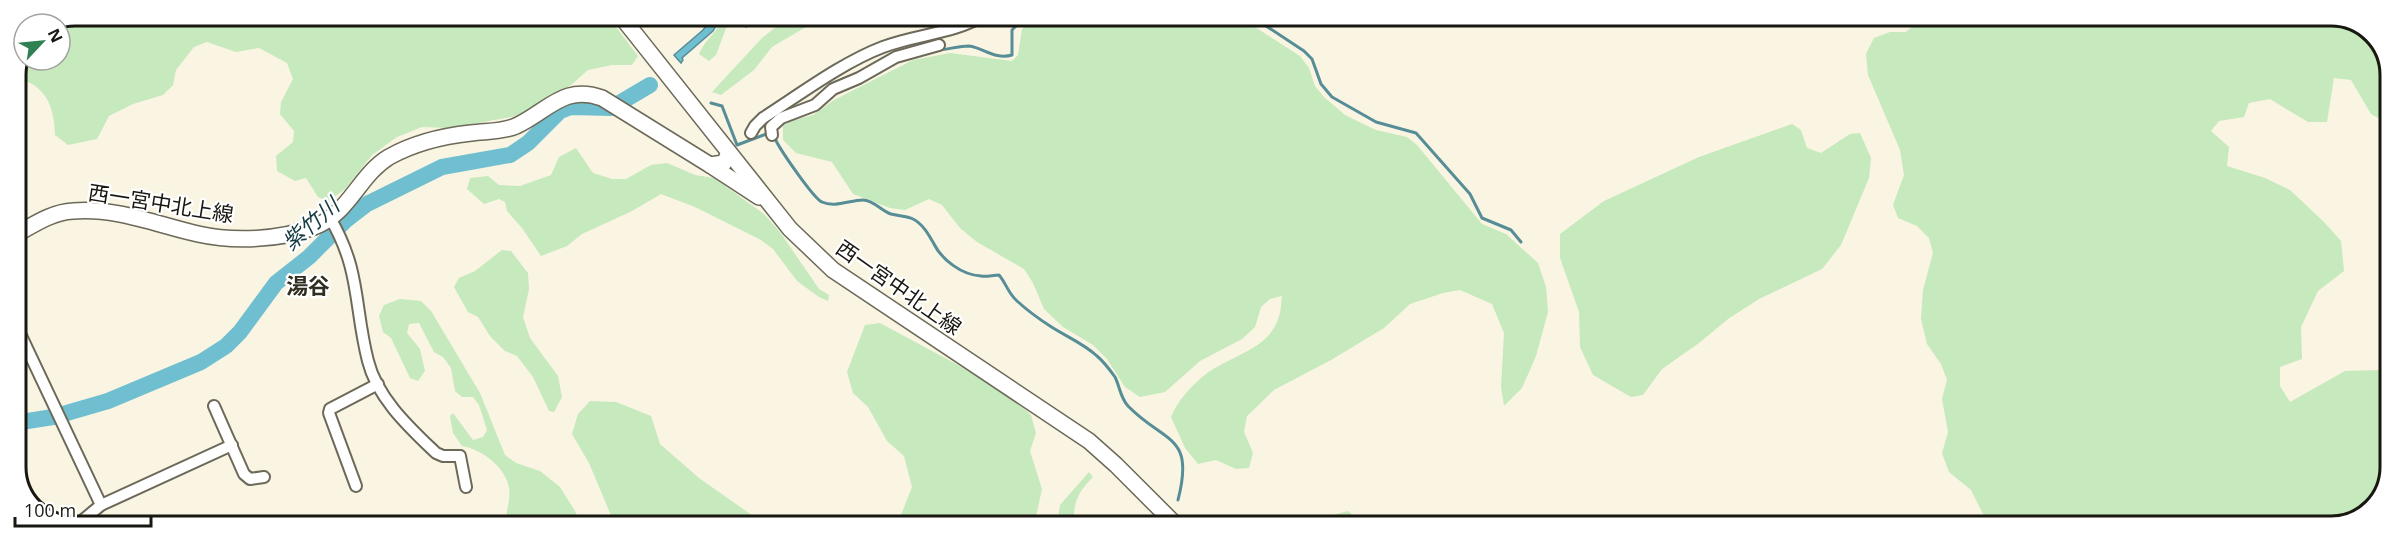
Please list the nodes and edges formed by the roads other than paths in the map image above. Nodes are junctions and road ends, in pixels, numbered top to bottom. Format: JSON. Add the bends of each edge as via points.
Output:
{"nodes":[{"id":1,"x":629,"y":26,"type":"edge"},
{"id":2,"x":963,"y":26,"type":"edge"},
{"id":3,"x":939,"y":45,"type":"dead end"},
{"id":4,"x":751,"y":133,"type":"dead end"},
{"id":5,"x":772,"y":135,"type":"dead end"},
{"id":6,"x":729,"y":153,"type":"junction"},
{"id":7,"x":710,"y":165,"type":"junction"},
{"id":8,"x":770,"y":203,"type":"junction"},
{"id":9,"x":333,"y":222,"type":"junction"},
{"id":10,"x":26,"y":229,"type":"edge"},
{"id":11,"x":26,"y":346,"type":"edge"},
{"id":12,"x":378,"y":384,"type":"junction"},
{"id":13,"x":214,"y":406,"type":"dead end"},
{"id":14,"x":232,"y":445,"type":"junction"},
{"id":15,"x":264,"y":477,"type":"dead end"},
{"id":16,"x":356,"y":486,"type":"dead end"},
{"id":17,"x":466,"y":487,"type":"dead end"},
{"id":18,"x":101,"y":505,"type":"junction"},
{"id":19,"x":88,"y":516,"type":"edge"},
{"id":20,"x":1167,"y":516,"type":"edge"}],
"edges":[{"from":1,"to":6,"type":"main road","name":"西一宮中北上線"},
{"from":2,"to":4,"type":"street","via":[[871,52],[763,118]]},
{"from":3,"to":5,"type":"street","via":[[896,57],[833,88],[815,105],[781,118],[771,127]]},
{"from":6,"to":7,"type":"main road","via":[[724,163]]},
{"from":6,"to":8,"type":"main road","name":"西一宮中北上線"},
{"from":7,"to":8,"type":"main road","name":"西一宮中北上線"},
{"from":7,"to":9,"type":"main road","name":"西一宮中北上線","via":[[614,105],[590,94],[573,94],[506,129],[450,136],[405,149],[375,166]]},
{"from":8,"to":20,"type":"main road","name":"西一宮中北上線","via":[[833,270],[1089,441]]},
{"from":9,"to":10,"type":"main road","name":"西一宮中北上線","via":[[305,231],[235,238],[199,234],[108,213],[72,211]]},
{"from":9,"to":12,"type":"street","via":[[352,266],[368,360]]},
{"from":11,"to":18,"type":"street"},
{"from":12,"to":16,"type":"street","via":[[329,413]]},
{"from":12,"to":17,"type":"street","via":[[396,411],[436,453],[460,456]]},
{"from":13,"to":14,"type":"street"},
{"from":14,"to":15,"type":"street","via":[[244,474],[250,479]]},
{"from":14,"to":18,"type":"street"},
{"from":18,"to":19,"type":"street"}]}
